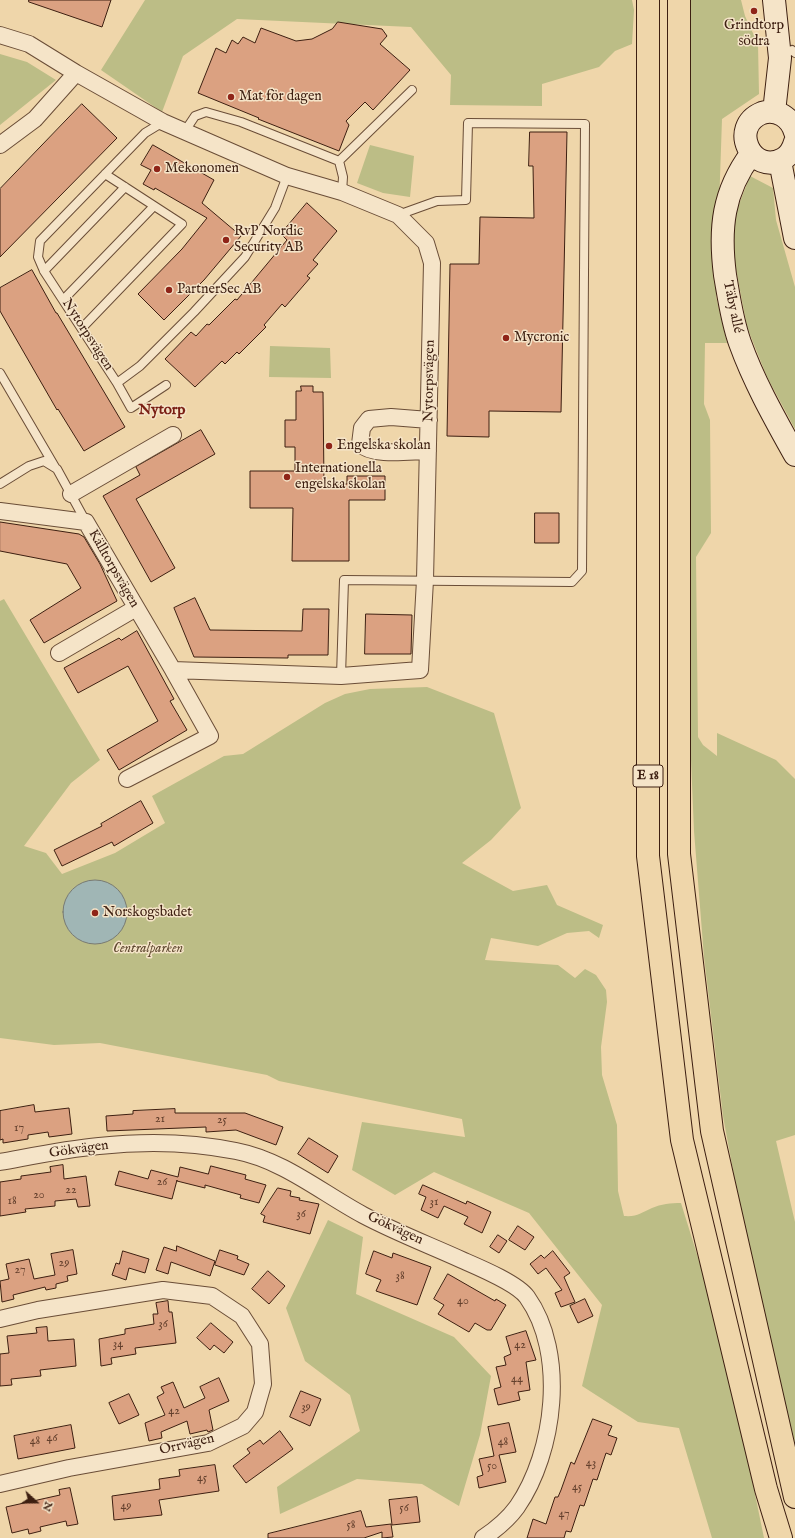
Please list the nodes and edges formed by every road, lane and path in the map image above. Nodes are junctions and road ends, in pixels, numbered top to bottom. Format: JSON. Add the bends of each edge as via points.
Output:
{"nodes":[{"id":1,"x":648,"y":0,"type":"edge"},
{"id":2,"x":679,"y":0,"type":"edge"},
{"id":3,"x":774,"y":0,"type":"edge"},
{"id":4,"x":0,"y":35,"type":"edge"},
{"id":5,"x":788,"y":56,"type":"edge"},
{"id":6,"x":76,"y":73,"type":"junction"},
{"id":7,"x":412,"y":90,"type":"dead end"},
{"id":8,"x":774,"y":112,"type":"junction"},
{"id":9,"x":163,"y":122,"type":"junction"},
{"id":10,"x":185,"y":131,"type":"junction"},
{"id":11,"x":795,"y":132,"type":"edge"},
{"id":12,"x":795,"y":142,"type":"edge"},
{"id":13,"x":0,"y":145,"type":"edge"},
{"id":14,"x":751,"y":154,"type":"junction"},
{"id":15,"x":339,"y":161,"type":"junction"},
{"id":16,"x":780,"y":161,"type":"junction"},
{"id":17,"x":105,"y":174,"type":"junction"},
{"id":18,"x":286,"y":176,"type":"junction"},
{"id":19,"x":125,"y":187,"type":"junction"},
{"id":20,"x":342,"y":192,"type":"junction"},
{"id":21,"x":154,"y":206,"type":"junction"},
{"id":22,"x":398,"y":216,"type":"junction"},
{"id":23,"x":795,"y":238,"type":"edge"},
{"id":24,"x":44,"y":271,"type":"junction"},
{"id":25,"x":64,"y":299,"type":"junction"},
{"id":26,"x":82,"y":328,"type":"junction"},
{"id":27,"x":0,"y":373,"type":"edge"},
{"id":28,"x":117,"y":382,"type":"junction"},
{"id":29,"x":166,"y":385,"type":"dead end"},
{"id":30,"x":429,"y":420,"type":"junction"},
{"id":31,"x":173,"y":435,"type":"dead end"},
{"id":32,"x":428,"y":450,"type":"junction"},
{"id":33,"x":795,"y":455,"type":"edge"},
{"id":34,"x":57,"y":469,"type":"junction"},
{"id":35,"x":0,"y":484,"type":"edge"},
{"id":36,"x":70,"y":494,"type":"junction"},
{"id":37,"x":0,"y":511,"type":"edge"},
{"id":38,"x":86,"y":522,"type":"junction"},
{"id":39,"x":425,"y":580,"type":"junction"},
{"id":40,"x":136,"y":608,"type":"junction"},
{"id":41,"x":59,"y":653,"type":"dead end"},
{"id":42,"x":173,"y":670,"type":"junction"},
{"id":43,"x":341,"y":676,"type":"junction"},
{"id":44,"x":127,"y":779,"type":"dead end"},
{"id":45,"x":0,"y":1162,"type":"edge"},
{"id":46,"x":0,"y":1319,"type":"edge"},
{"id":47,"x":0,"y":1484,"type":"edge"},
{"id":48,"x":795,"y":1497,"type":"edge"},
{"id":49,"x":483,"y":1538,"type":"edge"},
{"id":50,"x":781,"y":1538,"type":"edge"}],
"edges":[{"from":1,"to":50,"type":"highway","number":"E 18","via":[[648,856],[682,1140],[766,1489]]},
{"from":2,"to":48,"type":"highway","number":"E 18","via":[[679,854],[712,1131]]},
{"from":3,"to":5,"type":"street"},
{"from":4,"to":6,"type":"street","name":"Nytorpsvägen","via":[[29,44]]},
{"from":5,"to":8,"type":"street"},
{"from":6,"to":9,"type":"street","name":"Nytorpsvägen"},
{"from":6,"to":13,"type":"street","via":[[35,119]]},
{"from":7,"to":15,"type":"lane"},
{"from":8,"to":11,"type":"street","via":[[786,117]]},
{"from":8,"to":14,"type":"street","via":[[765,112],[750,121],[745,138]]},
{"from":9,"to":10,"type":"street","name":"Nytorpsvägen"},
{"from":9,"to":17,"type":"lane","name":"Nytorpsvägen","via":[[145,133]]},
{"from":10,"to":15,"type":"lane","via":[[194,116],[206,112],[241,122]]},
{"from":10,"to":18,"type":"street","name":"Nytorpsvägen"},
{"from":12,"to":16,"type":"street","via":[[790,152]]},
{"from":14,"to":16,"type":"street","via":[[764,162]]},
{"from":14,"to":33,"type":"street","name":"Täby allé","via":[[729,192],[722,232],[723,259],[730,306],[740,343]]},
{"from":15,"to":20,"type":"lane","via":[[343,177]]},
{"from":16,"to":23,"type":"street"},
{"from":17,"to":19,"type":"lane"},
{"from":17,"to":24,"type":"lane","name":"Nytorpsvägen","via":[[40,241],[38,257]]},
{"from":18,"to":20,"type":"street","name":"Nytorpsvägen"},
{"from":18,"to":28,"type":"lane","name":"Nytorpsvägen","via":[[275,208],[245,257],[140,366]]},
{"from":19,"to":21,"type":"lane"},
{"from":19,"to":24,"type":"lane"},
{"from":20,"to":22,"type":"street","name":"Nytorpsvägen"},
{"from":21,"to":25,"type":"lane"},
{"from":21,"to":26,"type":"lane","via":[[182,224]]},
{"from":22,"to":30,"type":"street","name":"Nytorpsvägen","via":[[426,243],[432,263]]},
{"from":22,"to":39,"type":"lane","via":[[437,202],[466,200],[468,123],[585,124],[582,571],[572,582]]},
{"from":24,"to":25,"type":"lane","name":"Nytorpsvägen"},
{"from":25,"to":26,"type":"lane","name":"Nytorpsvägen"},
{"from":26,"to":28,"type":"lane","name":"Nytorpsvägen"},
{"from":27,"to":34,"type":"lane"},
{"from":28,"to":29,"type":"lane","via":[[131,408]]},
{"from":30,"to":32,"type":"street","name":"Nytorpsvägen"},
{"from":30,"to":32,"type":"street","via":[[391,417],[369,419],[362,428],[360,444],[366,450],[387,452]]},
{"from":31,"to":36,"type":"street"},
{"from":32,"to":39,"type":"street","name":"Nytorpsvägen"},
{"from":34,"to":35,"type":"lane","via":[[44,461],[29,466]]},
{"from":34,"to":36,"type":"lane"},
{"from":36,"to":38,"type":"lane"},
{"from":37,"to":38,"type":"street","name":"Källtorpsvägen"},
{"from":38,"to":40,"type":"street","name":"Källtorpsvägen"},
{"from":39,"to":43,"type":"street","name":"Nytorpsvägen","via":[[420,670]]},
{"from":39,"to":43,"type":"lane","via":[[344,580]]},
{"from":40,"to":41,"type":"street"},
{"from":40,"to":42,"type":"street","name":"Källtorpsvägen"},
{"from":42,"to":43,"type":"street"},
{"from":42,"to":44,"type":"street","name":"Källtorpsvägen","via":[[210,736]]},
{"from":45,"to":49,"type":"street","name":"Gökvägen","via":[[100,1145],[172,1143],[238,1151],[277,1165],[364,1215],[497,1276],[526,1296],[545,1334],[552,1382],[550,1427],[535,1473],[517,1507]]},
{"from":46,"to":47,"type":"street","name":"Orrvägen","via":[[38,1310],[162,1290],[212,1296],[242,1316],[260,1344],[263,1384],[255,1412],[243,1426],[208,1443],[69,1468]]}]}
